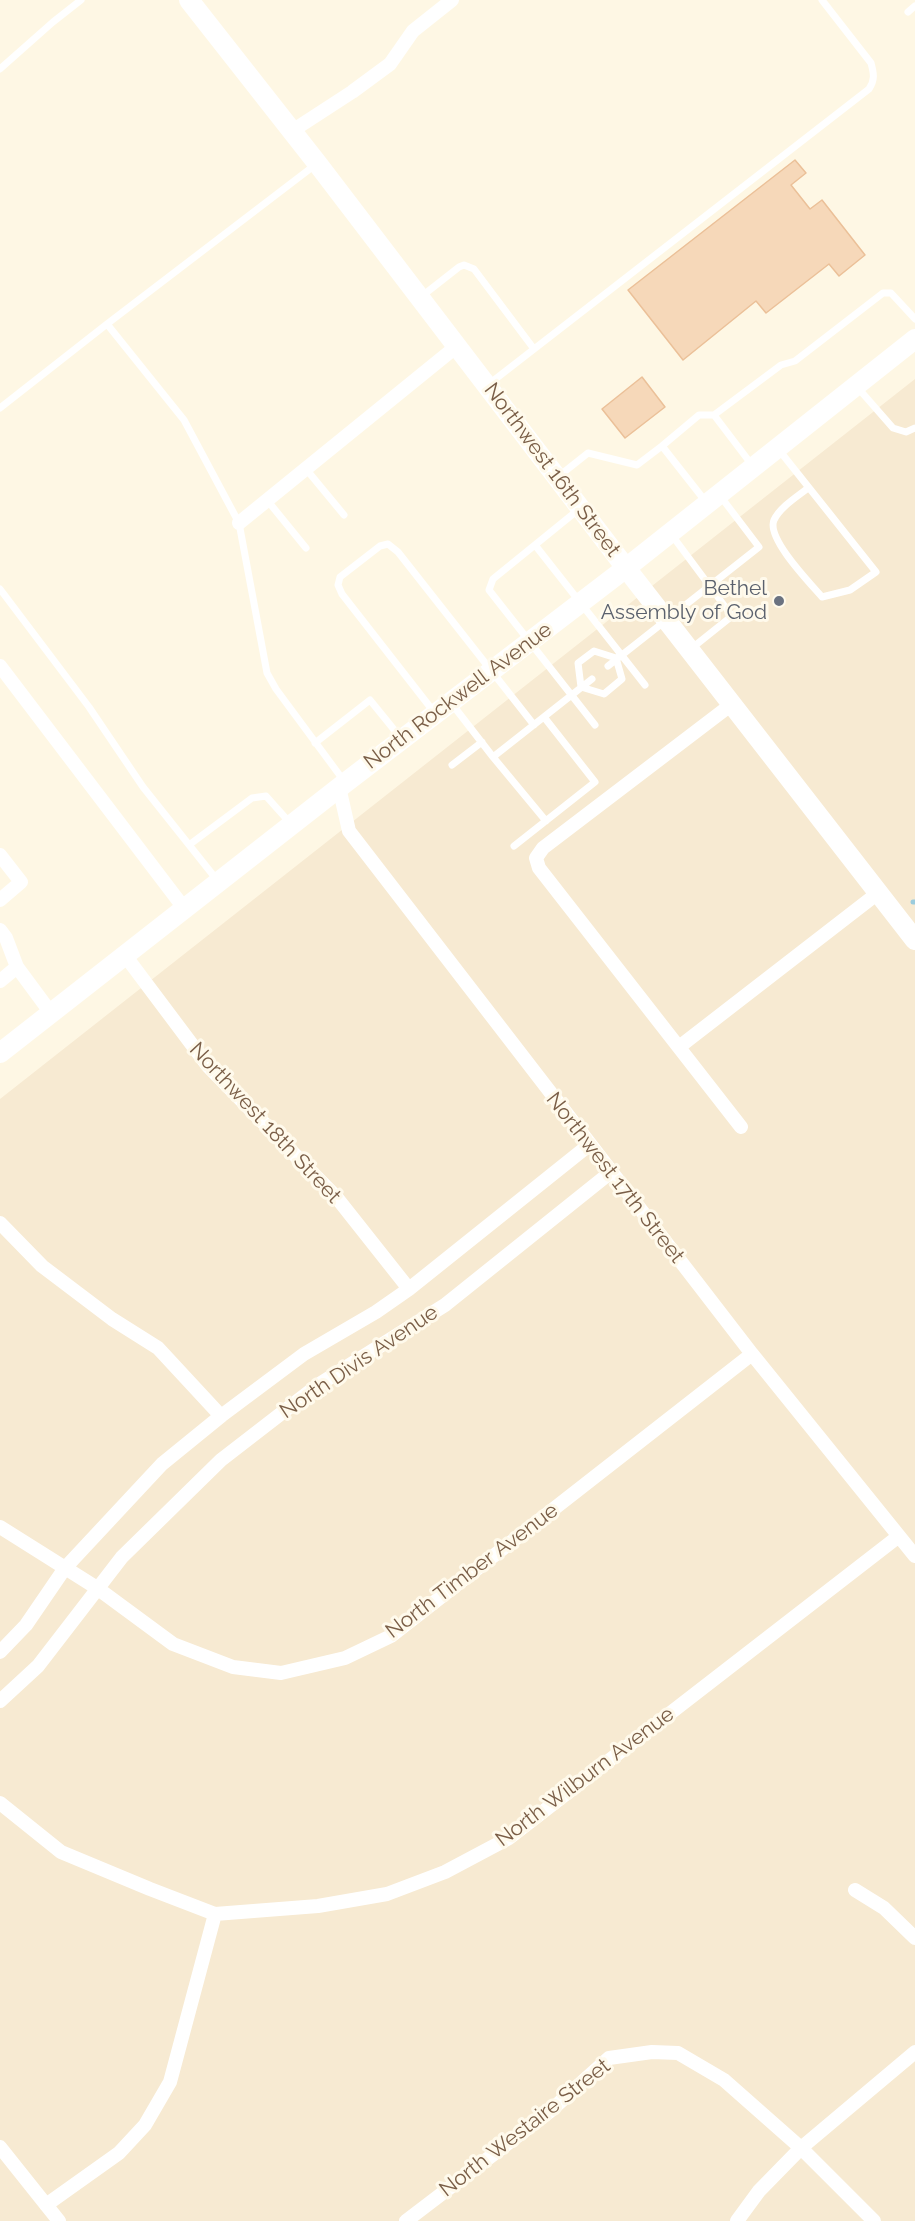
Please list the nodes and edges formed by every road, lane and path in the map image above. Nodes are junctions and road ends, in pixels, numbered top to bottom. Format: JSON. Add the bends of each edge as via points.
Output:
{"nodes":[{"id":1,"x":81,"y":0,"type":"edge"},
{"id":2,"x":189,"y":0,"type":"edge"},
{"id":3,"x":452,"y":0,"type":"edge"},
{"id":4,"x":822,"y":0,"type":"edge"},
{"id":5,"x":915,"y":6,"type":"edge"},
{"id":6,"x":908,"y":12,"type":"dead end"},
{"id":7,"x":0,"y":69,"type":"edge"},
{"id":8,"x":292,"y":131,"type":"junction"},
{"id":9,"x":317,"y":163,"type":"junction"},
{"id":10,"x":420,"y":297,"type":"junction"},
{"id":11,"x":915,"y":319,"type":"edge"},
{"id":12,"x":107,"y":324,"type":"junction"},
{"id":13,"x":915,"y":339,"type":"edge"},
{"id":14,"x":457,"y":346,"type":"junction"},
{"id":15,"x":534,"y":350,"type":"junction"},
{"id":16,"x":487,"y":386,"type":"junction"},
{"id":17,"x":856,"y":386,"type":"junction"},
{"id":18,"x":0,"y":408,"type":"edge"},
{"id":19,"x":714,"y":415,"type":"junction"},
{"id":20,"x":915,"y":429,"type":"edge"},
{"id":21,"x":662,"y":446,"type":"junction"},
{"id":22,"x":777,"y":448,"type":"junction"},
{"id":23,"x":753,"y":467,"type":"junction"},
{"id":24,"x":306,"y":469,"type":"junction"},
{"id":25,"x":557,"y":477,"type":"junction"},
{"id":26,"x":808,"y":488,"type":"junction"},
{"id":27,"x":713,"y":499,"type":"junction"},
{"id":28,"x":267,"y":500,"type":"junction"},
{"id":29,"x":580,"y":508,"type":"junction"},
{"id":30,"x":344,"y":514,"type":"dead end"},
{"id":31,"x":239,"y":523,"type":"junction"},
{"id":32,"x":670,"y":533,"type":"junction"},
{"id":33,"x":535,"y":545,"type":"junction"},
{"id":34,"x":306,"y":548,"type":"dead end"},
{"id":35,"x":626,"y":568,"type":"junction"},
{"id":36,"x":710,"y":585,"type":"junction"},
{"id":37,"x":0,"y":589,"type":"edge"},
{"id":38,"x":580,"y":603,"type":"junction"},
{"id":39,"x":667,"y":620,"type":"junction"},
{"id":40,"x":529,"y":642,"type":"junction"},
{"id":41,"x":690,"y":650,"type":"junction"},
{"id":42,"x":619,"y":656,"type":"junction"},
{"id":43,"x":0,"y":666,"type":"edge"},
{"id":44,"x":608,"y":666,"type":"dead end"},
{"id":45,"x":491,"y":671,"type":"junction"},
{"id":46,"x":592,"y":679,"type":"dead end"},
{"id":47,"x":645,"y":685,"type":"dead end"},
{"id":48,"x":581,"y":687,"type":"junction"},
{"id":49,"x":571,"y":695,"type":"junction"},
{"id":50,"x":732,"y":704,"type":"junction"},
{"id":51,"x":443,"y":708,"type":"junction"},
{"id":52,"x":544,"y":717,"type":"junction"},
{"id":53,"x":534,"y":725,"type":"junction"},
{"id":54,"x":595,"y":725,"type":"dead end"},
{"id":55,"x":402,"y":739,"type":"junction"},
{"id":56,"x":482,"y":742,"type":"junction"},
{"id":57,"x":315,"y":743,"type":"junction"},
{"id":58,"x":493,"y":757,"type":"junction"},
{"id":59,"x":452,"y":765,"type":"dead end"},
{"id":60,"x":342,"y":785,"type":"junction"},
{"id":61,"x":546,"y":821,"type":"junction"},
{"id":62,"x":292,"y":825,"type":"junction"},
{"id":63,"x":189,"y":845,"type":"junction"},
{"id":64,"x":514,"y":846,"type":"dead end"},
{"id":65,"x":0,"y":855,"type":"edge"},
{"id":66,"x":218,"y":882,"type":"junction"},
{"id":67,"x":878,"y":893,"type":"junction"},
{"id":68,"x":0,"y":900,"type":"edge"},
{"id":69,"x":184,"y":908,"type":"junction"},
{"id":70,"x":0,"y":930,"type":"edge"},
{"id":71,"x":915,"y":940,"type":"edge"},
{"id":72,"x":124,"y":954,"type":"junction"},
{"id":73,"x":17,"y":967,"type":"junction"},
{"id":74,"x":0,"y":981,"type":"edge"},
{"id":75,"x":51,"y":1013,"type":"junction"},
{"id":76,"x":679,"y":1047,"type":"junction"},
{"id":77,"x":0,"y":1053,"type":"edge"},
{"id":78,"x":741,"y":1127,"type":"dead end"},
{"id":79,"x":589,"y":1144,"type":"junction"},
{"id":80,"x":610,"y":1172,"type":"junction"},
{"id":81,"x":0,"y":1223,"type":"edge"},
{"id":82,"x":409,"y":1289,"type":"junction"},
{"id":83,"x":752,"y":1354,"type":"junction"},
{"id":84,"x":221,"y":1416,"type":"junction"},
{"id":85,"x":0,"y":1527,"type":"edge"},
{"id":86,"x":899,"y":1536,"type":"junction"},
{"id":87,"x":915,"y":1556,"type":"edge"},
{"id":88,"x":65,"y":1568,"type":"junction"},
{"id":89,"x":97,"y":1588,"type":"junction"},
{"id":90,"x":0,"y":1652,"type":"edge"},
{"id":91,"x":0,"y":1701,"type":"edge"},
{"id":92,"x":0,"y":1803,"type":"edge"},
{"id":93,"x":855,"y":1890,"type":"dead end"},
{"id":94,"x":215,"y":1914,"type":"junction"},
{"id":95,"x":915,"y":1938,"type":"edge"},
{"id":96,"x":915,"y":2052,"type":"edge"},
{"id":97,"x":0,"y":2147,"type":"edge"},
{"id":98,"x":801,"y":2148,"type":"junction"},
{"id":99,"x":46,"y":2205,"type":"junction"},
{"id":100,"x":59,"y":2221,"type":"edge"},
{"id":101,"x":406,"y":2221,"type":"edge"},
{"id":102,"x":737,"y":2221,"type":"edge"},
{"id":103,"x":874,"y":2221,"type":"edge"}],
"edges":[{"from":1,"to":7,"type":"lane"},
{"from":2,"to":8,"type":"street","name":"Northwest 16th Street"},
{"from":3,"to":8,"type":"street","via":[[413,31],[390,64]]},
{"from":4,"to":15,"type":"lane","via":[[871,63],[874,74],[869,89]]},
{"from":5,"to":6,"type":"lane"},
{"from":8,"to":9,"type":"street","name":"Northwest 16th Street"},
{"from":9,"to":10,"type":"street","name":"Northwest 16th Street"},
{"from":9,"to":12,"type":"lane"},
{"from":10,"to":14,"type":"street","name":"Northwest 16th Street"},
{"from":10,"to":15,"type":"lane","via":[[459,267],[469,266]]},
{"from":11,"to":19,"type":"lane","via":[[891,294],[883,293],[795,361],[781,365]]},
{"from":12,"to":18,"type":"lane"},
{"from":12,"to":31,"type":"lane","via":[[184,420]]},
{"from":13,"to":17,"type":"street","name":"North Rockwell Avenue"},
{"from":14,"to":16,"type":"street","name":"Northwest 16th Street"},
{"from":14,"to":24,"type":"street"},
{"from":15,"to":16,"type":"lane"},
{"from":16,"to":25,"type":"street","name":"Northwest 16th Street"},
{"from":17,"to":20,"type":"lane","via":[[893,428],[906,432]]},
{"from":17,"to":22,"type":"street","name":"North Rockwell Avenue"},
{"from":19,"to":21,"type":"lane","via":[[699,415]]},
{"from":19,"to":23,"type":"lane"},
{"from":21,"to":25,"type":"lane","via":[[637,465],[588,453]]},
{"from":21,"to":27,"type":"lane"},
{"from":22,"to":23,"type":"street","name":"North Rockwell Avenue"},
{"from":22,"to":26,"type":"lane"},
{"from":23,"to":27,"type":"street","name":"North Rockwell Avenue"},
{"from":24,"to":28,"type":"street"},
{"from":24,"to":30,"type":"lane"},
{"from":25,"to":29,"type":"street","name":"Northwest 16th Street"},
{"from":26,"to":26,"type":"lane","via":[[876,572],[850,590],[822,597],[773,533],[774,520]]},
{"from":27,"to":32,"type":"street","name":"North Rockwell Avenue"},
{"from":27,"to":36,"type":"lane","via":[[759,547]]},
{"from":28,"to":31,"type":"street"},
{"from":28,"to":34,"type":"lane"},
{"from":29,"to":33,"type":"lane"},
{"from":29,"to":35,"type":"street","name":"Northwest 16th Street"},
{"from":31,"to":57,"type":"lane","via":[[267,673]]},
{"from":32,"to":35,"type":"street","name":"North Rockwell Avenue"},
{"from":32,"to":36,"type":"lane"},
{"from":33,"to":38,"type":"lane"},
{"from":33,"to":40,"type":"lane","via":[[489,585],[493,597]]},
{"from":35,"to":38,"type":"street","name":"North Rockwell Avenue"},
{"from":35,"to":39,"type":"street","name":"Northwest 16th Street"},
{"from":36,"to":39,"type":"lane"},
{"from":36,"to":41,"type":"lane","via":[[732,616]]},
{"from":37,"to":63,"type":"lane"},
{"from":38,"to":40,"type":"street","name":"North Rockwell Avenue"},
{"from":38,"to":42,"type":"lane"},
{"from":39,"to":41,"type":"street","name":"Northwest 16th Street"},
{"from":39,"to":42,"type":"lane"},
{"from":40,"to":45,"type":"street","name":"North Rockwell Avenue"},
{"from":40,"to":49,"type":"lane"},
{"from":41,"to":50,"type":"street","name":"Northwest 16th Street"},
{"from":42,"to":44,"type":"lane"},
{"from":42,"to":47,"type":"lane"},
{"from":42,"to":48,"type":"lane","via":[[594,651],[578,663]]},
{"from":42,"to":48,"type":"lane","via":[[622,680],[604,694]]},
{"from":43,"to":69,"type":"street"},
{"from":45,"to":51,"type":"street","name":"North Rockwell Avenue"},
{"from":45,"to":51,"type":"lane","via":[[398,552],[388,544],[380,546],[340,577],[338,585]]},
{"from":45,"to":53,"type":"lane"},
{"from":46,"to":48,"type":"lane"},
{"from":48,"to":49,"type":"lane"},
{"from":49,"to":52,"type":"lane"},
{"from":49,"to":54,"type":"lane"},
{"from":50,"to":67,"type":"street","name":"Northwest 16th Street"},
{"from":50,"to":76,"type":"street","via":[[543,848],[536,858],[539,868]]},
{"from":51,"to":55,"type":"street","name":"North Rockwell Avenue"},
{"from":51,"to":56,"type":"lane"},
{"from":52,"to":53,"type":"lane"},
{"from":52,"to":61,"type":"lane","via":[[595,782]]},
{"from":53,"to":58,"type":"lane"},
{"from":55,"to":57,"type":"lane","via":[[370,700]]},
{"from":55,"to":60,"type":"street","name":"North Rockwell Avenue"},
{"from":56,"to":58,"type":"lane"},
{"from":56,"to":59,"type":"lane"},
{"from":57,"to":60,"type":"lane"},
{"from":58,"to":61,"type":"lane"},
{"from":60,"to":62,"type":"street","name":"North Rockwell Avenue"},
{"from":60,"to":79,"type":"street","name":"Northwest 17th Street","via":[[349,831]]},
{"from":61,"to":64,"type":"lane"},
{"from":62,"to":63,"type":"lane","via":[[266,796],[252,798]]},
{"from":62,"to":66,"type":"street","name":"North Rockwell Avenue"},
{"from":63,"to":66,"type":"lane"},
{"from":65,"to":68,"type":"street","via":[[21,882]]},
{"from":66,"to":69,"type":"street","name":"North Rockwell Avenue"},
{"from":67,"to":71,"type":"street","name":"Northwest 16th Street"},
{"from":67,"to":76,"type":"street"},
{"from":69,"to":72,"type":"street","name":"North Rockwell Avenue"},
{"from":70,"to":73,"type":"street"},
{"from":72,"to":75,"type":"street","name":"North Rockwell Avenue"},
{"from":72,"to":82,"type":"street","name":"Northwest 18th Street","via":[[208,1066],[337,1198]]},
{"from":73,"to":74,"type":"street"},
{"from":73,"to":75,"type":"street"},
{"from":75,"to":77,"type":"street","name":"North Rockwell Avenue"},
{"from":76,"to":78,"type":"street"},
{"from":79,"to":80,"type":"street","name":"Northwest 17th Street"},
{"from":79,"to":82,"type":"street","name":"North Divis Avenue"},
{"from":80,"to":83,"type":"street","name":"Northwest 17th Street"},
{"from":80,"to":89,"type":"street","name":"North Divis Avenue","via":[[445,1305],[318,1385],[221,1460],[122,1557]]},
{"from":81,"to":84,"type":"street","via":[[42,1266],[158,1348]]},
{"from":82,"to":84,"type":"street","name":"North Divis Avenue","via":[[304,1354]]},
{"from":83,"to":86,"type":"street","name":"Northwest 17th Street"},
{"from":83,"to":89,"type":"street","name":"North Timber Avenue","via":[[391,1636],[345,1658],[282,1673],[233,1667],[173,1644]]},
{"from":84,"to":88,"type":"street","name":"North Divis Avenue","via":[[162,1464]]},
{"from":85,"to":88,"type":"street","name":"North Timber Avenue"},
{"from":86,"to":87,"type":"street","name":"Northwest 17th Street"},
{"from":86,"to":94,"type":"street","name":"North Wilburn Avenue","via":[[509,1838],[445,1872],[387,1894],[318,1906]]},
{"from":88,"to":89,"type":"street","name":"North Timber Avenue"},
{"from":88,"to":90,"type":"street","name":"North Divis Avenue","via":[[27,1625]]},
{"from":89,"to":91,"type":"street","name":"North Divis Avenue","via":[[38,1666]]},
{"from":92,"to":94,"type":"street","name":"North Wilburn Avenue","via":[[61,1852]]},
{"from":93,"to":95,"type":"street","via":[[884,1908]]},
{"from":94,"to":99,"type":"street","via":[[170,2082],[145,2125],[119,2153]]},
{"from":96,"to":98,"type":"street"},
{"from":97,"to":99,"type":"street"},
{"from":98,"to":101,"type":"street","name":"North Westaire Street","via":[[724,2080],[678,2053],[609,2058],[549,2112]]},
{"from":98,"to":102,"type":"street","via":[[759,2191]]},
{"from":98,"to":103,"type":"street","name":"North Westaire Street"},
{"from":99,"to":100,"type":"street"}]}
